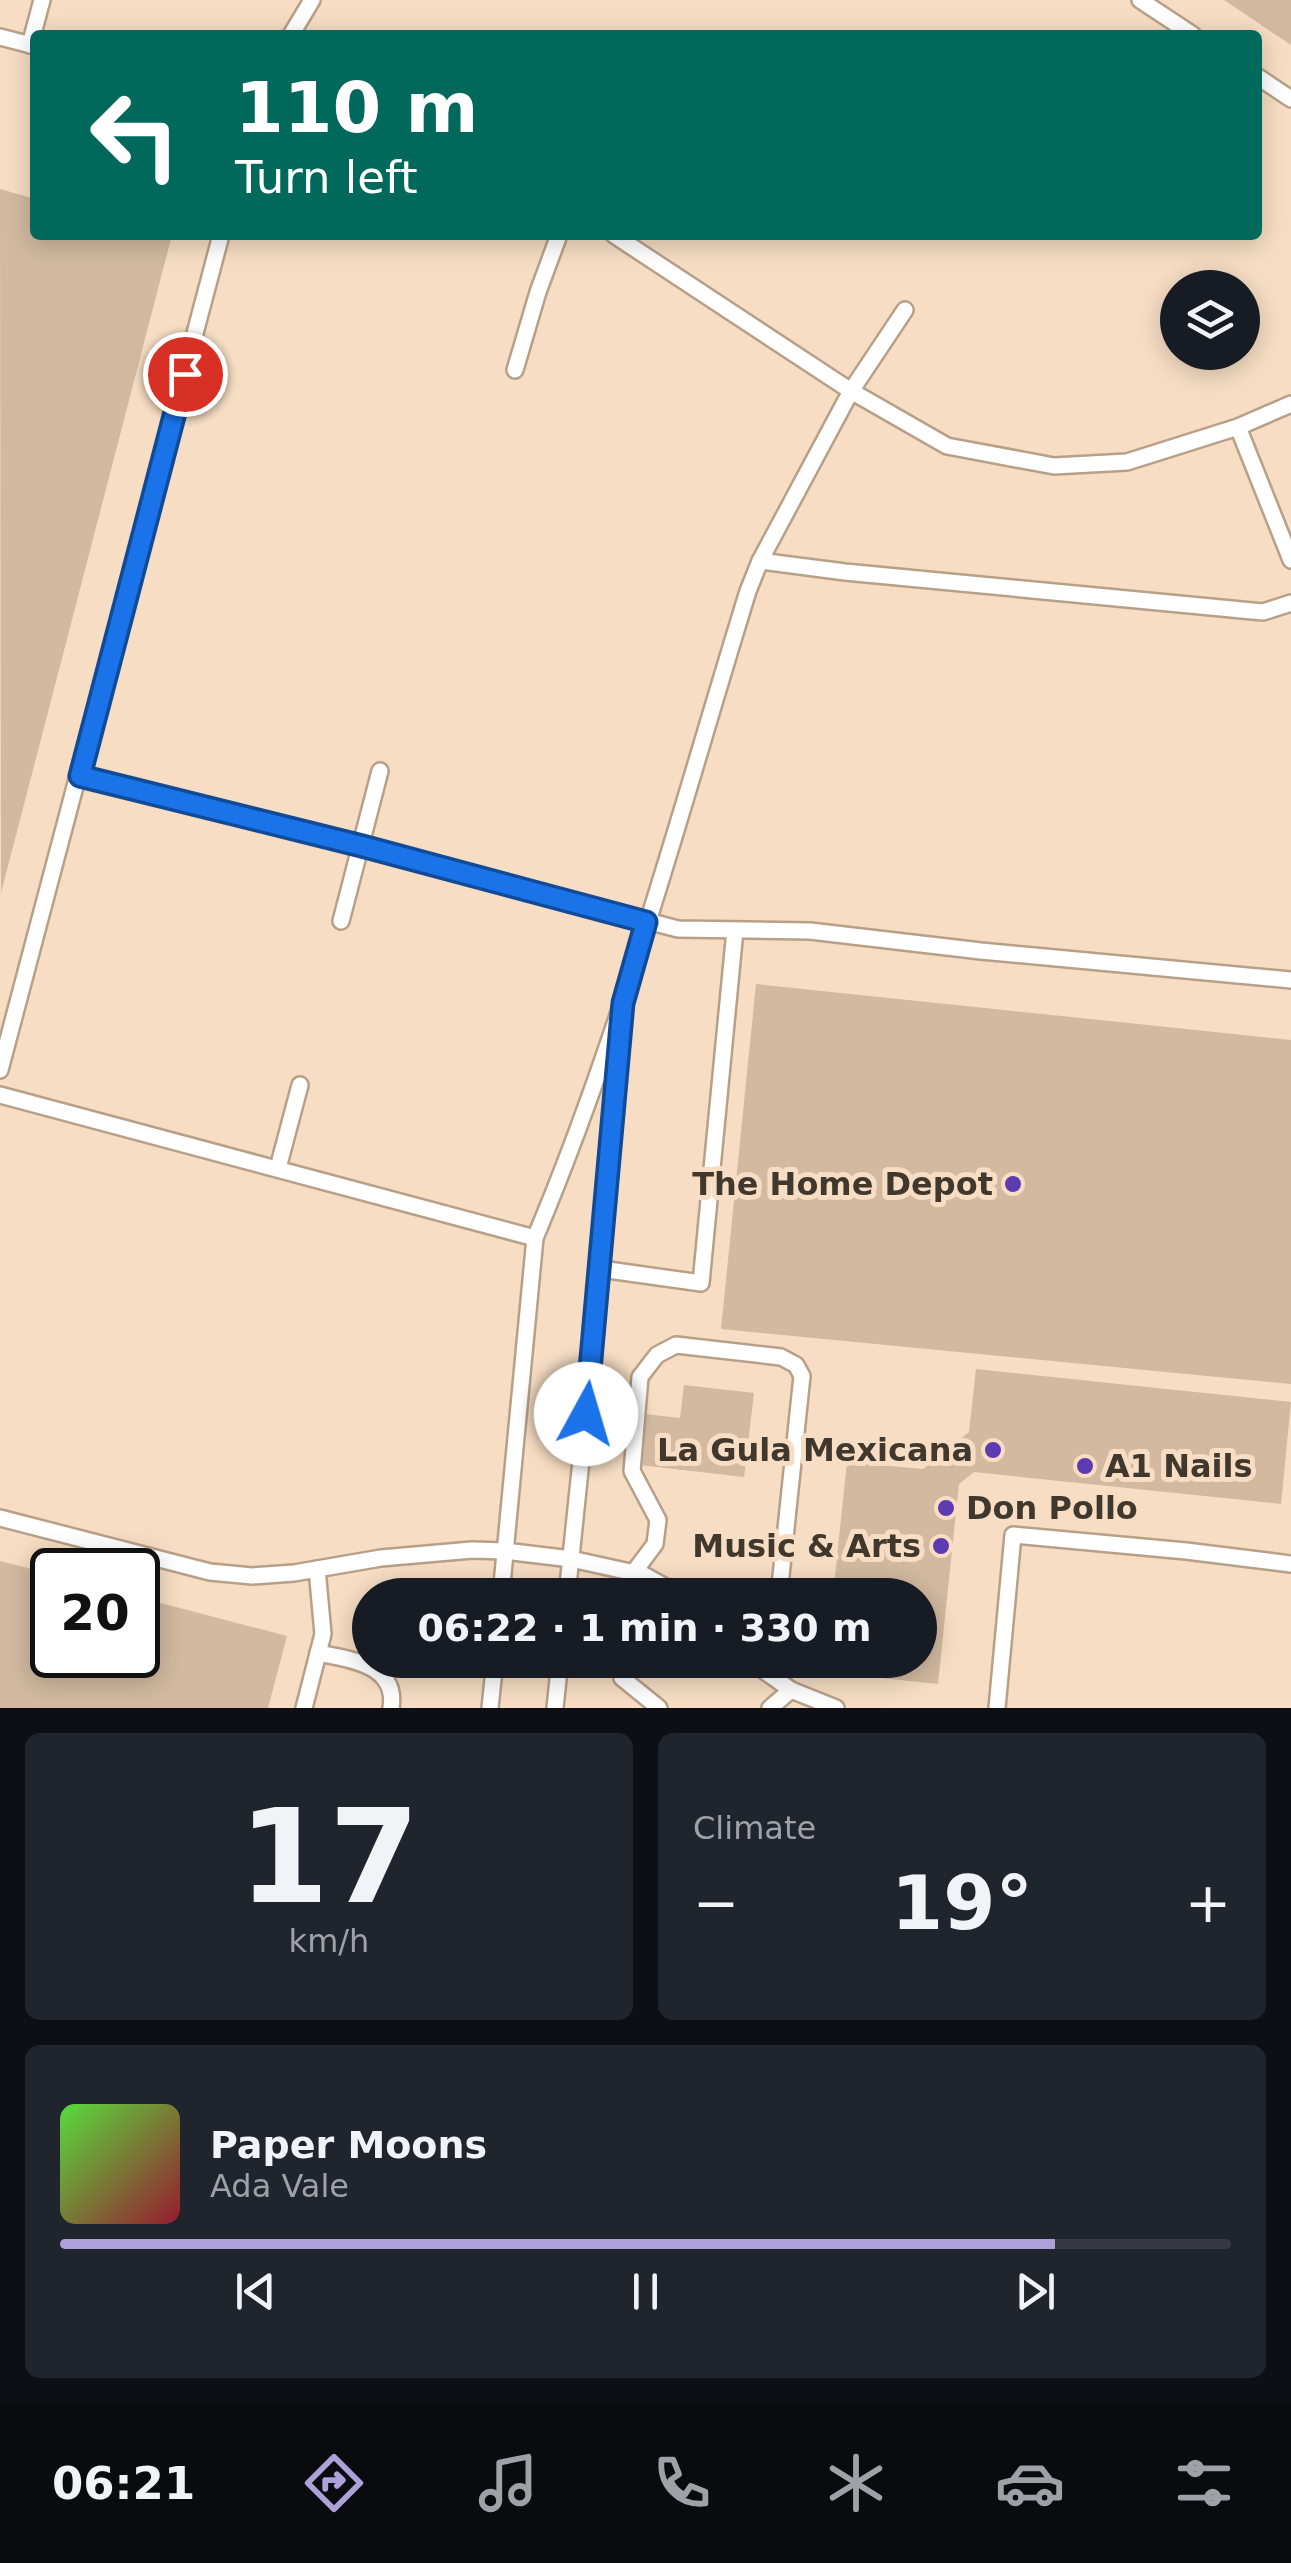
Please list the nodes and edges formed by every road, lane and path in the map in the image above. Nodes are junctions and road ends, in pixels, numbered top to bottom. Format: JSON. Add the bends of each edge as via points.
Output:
{"nodes":[{"id":1,"x":42,"y":0,"type":"edge"},
{"id":2,"x":312,"y":0,"type":"edge"},
{"id":3,"x":1140,"y":0,"type":"edge"},
{"id":4,"x":35,"y":30,"type":"edge"},
{"id":5,"x":294,"y":30,"type":"edge"},
{"id":6,"x":1185,"y":30,"type":"edge"},
{"id":7,"x":0,"y":38,"type":"edge"},
{"id":8,"x":30,"y":46,"type":"edge"},
{"id":9,"x":1262,"y":80,"type":"edge"},
{"id":10,"x":1291,"y":99,"type":"edge"},
{"id":11,"x":220,"y":240,"type":"edge"},
{"id":12,"x":557,"y":240,"type":"edge"},
{"id":13,"x":622,"y":240,"type":"edge"},
{"id":14,"x":905,"y":310,"type":"dead end"},
{"id":15,"x":515,"y":370,"type":"dead end"},
{"id":16,"x":850,"y":391,"type":"junction"},
{"id":17,"x":1291,"y":404,"type":"edge"},
{"id":18,"x":1238,"y":427,"type":"junction"},
{"id":19,"x":1291,"y":560,"type":"edge"},
{"id":20,"x":760,"y":562,"type":"junction"},
{"id":21,"x":1291,"y":603,"type":"edge"},
{"id":22,"x":380,"y":771,"type":"dead end"},
{"id":23,"x":80,"y":776,"type":"junction"},
{"id":24,"x":362,"y":846,"type":"junction"},
{"id":25,"x":340,"y":920,"type":"dead end"},
{"id":26,"x":646,"y":922,"type":"junction"},
{"id":27,"x":735,"y":930,"type":"junction"},
{"id":28,"x":1291,"y":980,"type":"edge"},
{"id":29,"x":623,"y":1003,"type":"junction"},
{"id":30,"x":0,"y":1070,"type":"edge"},
{"id":31,"x":300,"y":1085,"type":"dead end"},
{"id":32,"x":0,"y":1095,"type":"edge"},
{"id":33,"x":278,"y":1168,"type":"junction"},
{"id":34,"x":535,"y":1238,"type":"junction"},
{"id":35,"x":601,"y":1270,"type":"junction"},
{"id":36,"x":0,"y":1518,"type":"edge"},
{"id":37,"x":505,"y":1552,"type":"junction"},
{"id":38,"x":570,"y":1559,"type":"junction"},
{"id":39,"x":1291,"y":1564,"type":"edge"},
{"id":40,"x":317,"y":1569,"type":"junction"},
{"id":41,"x":634,"y":1572,"type":"junction"},
{"id":42,"x":503,"y":1578,"type":"edge"},
{"id":43,"x":568,"y":1578,"type":"edge"},
{"id":44,"x":633,"y":1578,"type":"edge"},
{"id":45,"x":649,"y":1578,"type":"edge"},
{"id":46,"x":781,"y":1578,"type":"edge"},
{"id":47,"x":318,"y":1652,"type":"junction"},
{"id":48,"x":493,"y":1678,"type":"edge"},
{"id":49,"x":558,"y":1678,"type":"edge"},
{"id":50,"x":622,"y":1678,"type":"edge"},
{"id":51,"x":774,"y":1678,"type":"edge"},
{"id":52,"x":791,"y":1690,"type":"junction"},
{"id":53,"x":304,"y":1708,"type":"edge"},
{"id":54,"x":392,"y":1708,"type":"edge"},
{"id":55,"x":490,"y":1708,"type":"edge"},
{"id":56,"x":554,"y":1708,"type":"edge"},
{"id":57,"x":659,"y":1708,"type":"edge"},
{"id":58,"x":770,"y":1708,"type":"edge"},
{"id":59,"x":836,"y":1708,"type":"edge"},
{"id":60,"x":998,"y":1708,"type":"edge"}],
"edges":[{"from":1,"to":4,"type":"lane"},
{"from":2,"to":5,"type":"lane"},
{"from":3,"to":6,"type":"lane"},
{"from":7,"to":8,"type":"lane"},
{"from":9,"to":10,"type":"lane"},
{"from":11,"to":23,"type":"lane"},
{"from":12,"to":15,"type":"lane"},
{"from":13,"to":16,"type":"lane"},
{"from":14,"to":16,"type":"lane"},
{"from":16,"to":18,"type":"lane","via":[[947,446],[1054,466],[1128,462]]},
{"from":16,"to":20,"type":"lane"},
{"from":17,"to":18,"type":"lane"},
{"from":18,"to":19,"type":"lane"},
{"from":20,"to":21,"type":"lane","via":[[1263,612]]},
{"from":20,"to":26,"type":"lane"},
{"from":22,"to":24,"type":"lane"},
{"from":23,"to":24,"type":"lane"},
{"from":23,"to":30,"type":"lane"},
{"from":24,"to":25,"type":"lane"},
{"from":24,"to":26,"type":"lane"},
{"from":26,"to":27,"type":"lane"},
{"from":26,"to":29,"type":"lane"},
{"from":27,"to":28,"type":"lane","via":[[810,931]]},
{"from":27,"to":35,"type":"lane","via":[[702,1283]]},
{"from":29,"to":34,"type":"lane"},
{"from":29,"to":35,"type":"lane"},
{"from":31,"to":33,"type":"lane"},
{"from":32,"to":33,"type":"lane"},
{"from":33,"to":34,"type":"lane"},
{"from":34,"to":37,"type":"lane"},
{"from":35,"to":38,"type":"lane"},
{"from":36,"to":40,"type":"lane","via":[[210,1572],[252,1576]]},
{"from":37,"to":38,"type":"lane"},
{"from":37,"to":40,"type":"lane","via":[[382,1558]]},
{"from":37,"to":42,"type":"lane"},
{"from":38,"to":41,"type":"lane"},
{"from":38,"to":43,"type":"lane"},
{"from":39,"to":60,"type":"lane","via":[[1013,1536]]},
{"from":40,"to":47,"type":"lane","via":[[323,1634]]},
{"from":41,"to":44,"type":"lane"},
{"from":41,"to":45,"type":"lane"},
{"from":41,"to":46,"type":"lane","via":[[655,1544],[658,1520],[632,1471],[640,1378],[657,1355],[676,1345],[782,1357],[802,1376]]},
{"from":47,"to":53,"type":"lane"},
{"from":47,"to":54,"type":"lane","via":[[382,1676],[392,1688]]},
{"from":48,"to":55,"type":"lane"},
{"from":49,"to":56,"type":"lane"},
{"from":50,"to":57,"type":"lane"},
{"from":51,"to":52,"type":"lane"},
{"from":52,"to":58,"type":"lane"},
{"from":52,"to":59,"type":"lane"}]}
